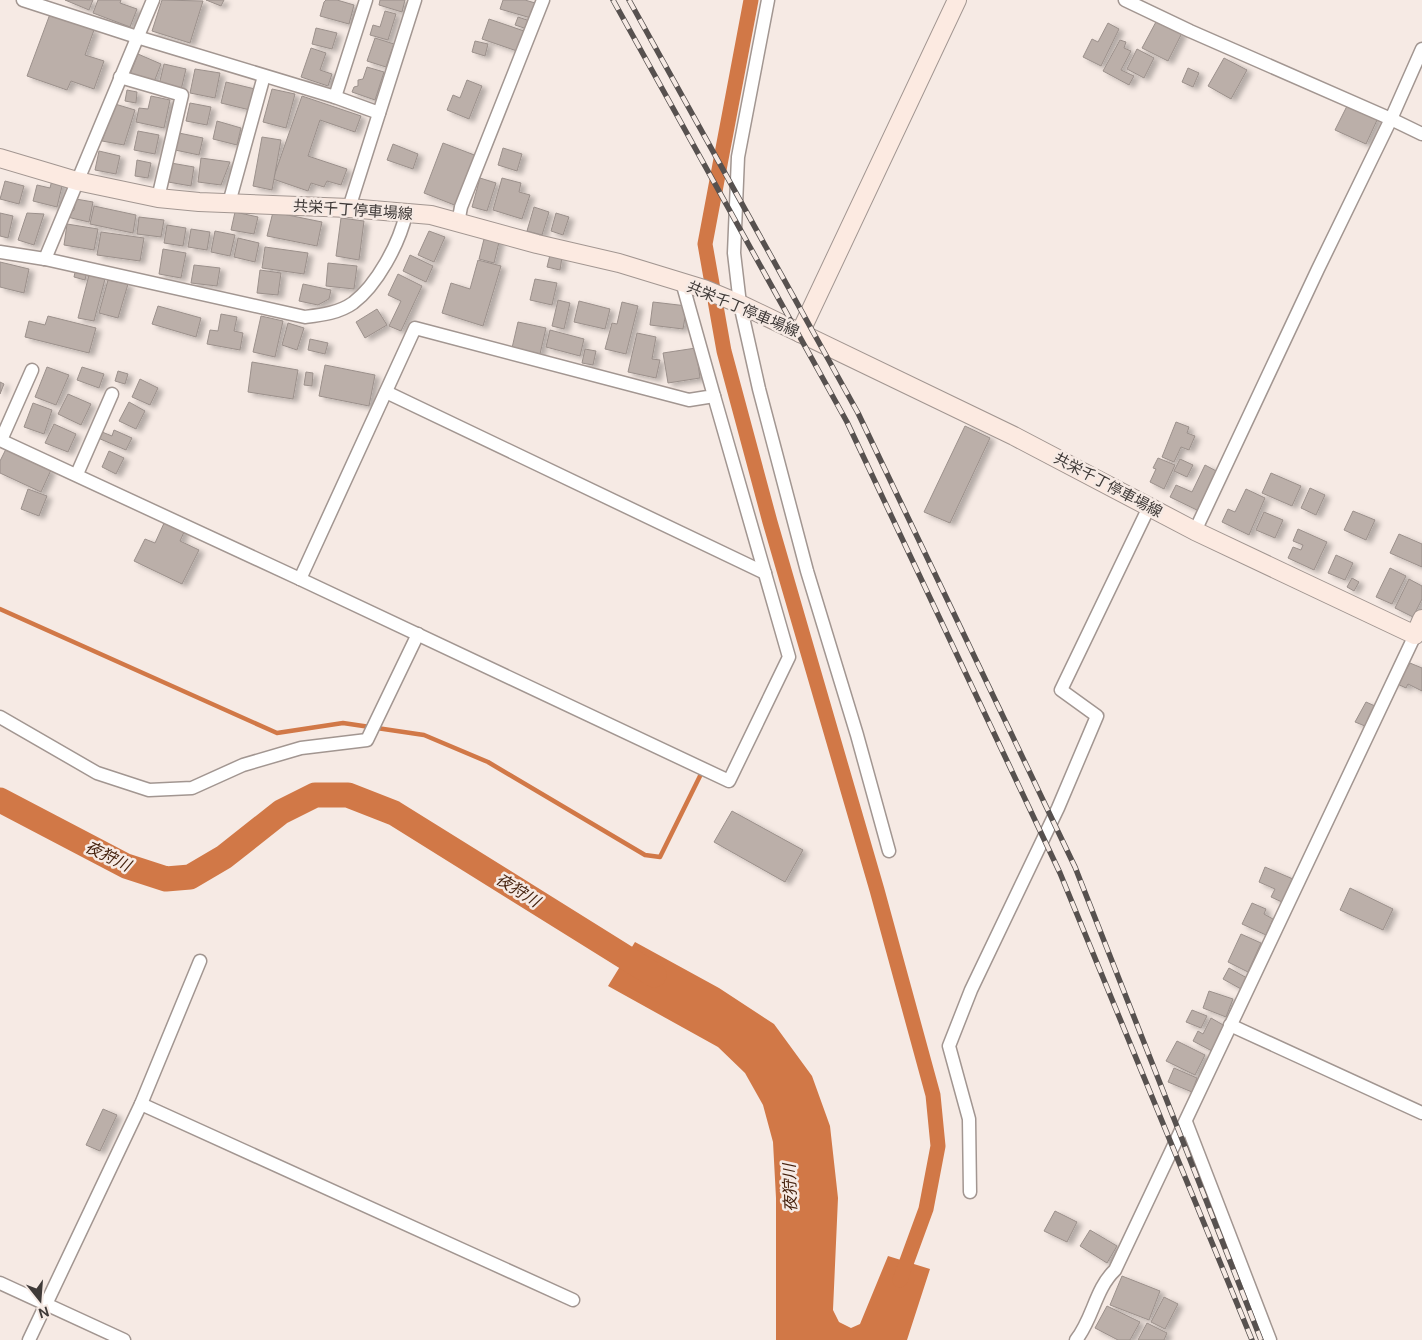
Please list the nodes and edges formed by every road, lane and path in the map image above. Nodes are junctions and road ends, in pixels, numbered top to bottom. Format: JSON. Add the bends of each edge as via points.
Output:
{"nodes":[{"id":1,"x":23,"y":0,"type":"edge"},
{"id":2,"x":153,"y":0,"type":"edge"},
{"id":3,"x":366,"y":0,"type":"edge"},
{"id":4,"x":415,"y":0,"type":"edge"},
{"id":5,"x":543,"y":0,"type":"edge"},
{"id":6,"x":768,"y":0,"type":"edge"},
{"id":7,"x":957,"y":0,"type":"edge"},
{"id":8,"x":1125,"y":0,"type":"edge"},
{"id":9,"x":137,"y":37,"type":"junction"},
{"id":10,"x":1422,"y":49,"type":"edge"},
{"id":11,"x":264,"y":76,"type":"junction"},
{"id":12,"x":120,"y":77,"type":"junction"},
{"id":13,"x":335,"y":97,"type":"junction"},
{"id":14,"x":380,"y":112,"type":"junction"},
{"id":15,"x":1391,"y":119,"type":"junction"},
{"id":16,"x":1422,"y":134,"type":"edge"},
{"id":17,"x":0,"y":158,"type":"edge"},
{"id":18,"x":77,"y":181,"type":"junction"},
{"id":19,"x":158,"y":198,"type":"junction"},
{"id":20,"x":229,"y":203,"type":"junction"},
{"id":21,"x":349,"y":208,"type":"junction"},
{"id":22,"x":406,"y":214,"type":"junction"},
{"id":23,"x":458,"y":223,"type":"junction"},
{"id":24,"x":0,"y":252,"type":"edge"},
{"id":25,"x":45,"y":259,"type":"junction"},
{"id":26,"x":682,"y":282,"type":"junction"},
{"id":27,"x":740,"y":304,"type":"junction"},
{"id":28,"x":800,"y":333,"type":"junction"},
{"id":29,"x":32,"y":370,"type":"dead end"},
{"id":30,"x":386,"y":392,"type":"junction"},
{"id":31,"x":112,"y":394,"type":"dead end"},
{"id":32,"x":714,"y":396,"type":"junction"},
{"id":33,"x":1,"y":440,"type":"edge"},
{"id":34,"x":77,"y":474,"type":"junction"},
{"id":35,"x":1149,"y":507,"type":"junction"},
{"id":36,"x":1195,"y":531,"type":"junction"},
{"id":37,"x":765,"y":572,"type":"junction"},
{"id":38,"x":300,"y":578,"type":"junction"},
{"id":39,"x":1420,"y":631,"type":"edge"},
{"id":40,"x":418,"y":634,"type":"junction"},
{"id":41,"x":0,"y":717,"type":"edge"},
{"id":42,"x":889,"y":851,"type":"dead end"},
{"id":43,"x":200,"y":961,"type":"dead end"},
{"id":44,"x":1230,"y":1025,"type":"junction"},
{"id":45,"x":141,"y":1104,"type":"junction"},
{"id":46,"x":1422,"y":1113,"type":"edge"},
{"id":47,"x":1186,"y":1122,"type":"junction"},
{"id":48,"x":970,"y":1192,"type":"dead end"},
{"id":49,"x":0,"y":1283,"type":"edge"},
{"id":50,"x":573,"y":1300,"type":"dead end"},
{"id":51,"x":46,"y":1304,"type":"junction"},
{"id":52,"x":29,"y":1340,"type":"edge"},
{"id":53,"x":124,"y":1340,"type":"edge"},
{"id":54,"x":1076,"y":1340,"type":"edge"},
{"id":55,"x":1270,"y":1340,"type":"edge"}],
"edges":[{"from":1,"to":9,"type":"street"},
{"from":2,"to":9,"type":"street"},
{"from":3,"to":13,"type":"street"},
{"from":4,"to":14,"type":"street"},
{"from":5,"to":23,"type":"street","via":[[460,208]]},
{"from":6,"to":27,"type":"street","via":[[738,157],[734,252]]},
{"from":7,"to":28,"type":"main road"},
{"from":8,"to":15,"type":"street"},
{"from":9,"to":11,"type":"street"},
{"from":9,"to":12,"type":"street"},
{"from":10,"to":15,"type":"street"},
{"from":11,"to":13,"type":"street"},
{"from":11,"to":20,"type":"street"},
{"from":12,"to":18,"type":"street"},
{"from":12,"to":19,"type":"street","via":[[182,95]]},
{"from":13,"to":14,"type":"street"},
{"from":14,"to":21,"type":"street"},
{"from":15,"to":16,"type":"street"},
{"from":15,"to":36,"type":"street"},
{"from":17,"to":18,"type":"main road","name":"共栄千丁停車場線"},
{"from":18,"to":19,"type":"main road","name":"共栄千丁停車場線"},
{"from":18,"to":25,"type":"street"},
{"from":19,"to":20,"type":"main road","name":"共栄千丁停車場線"},
{"from":20,"to":21,"type":"main road","name":"共栄千丁停車場線"},
{"from":21,"to":22,"type":"main road","name":"共栄千丁停車場線"},
{"from":22,"to":23,"type":"main road","name":"共栄千丁停車場線","via":[[431,215]]},
{"from":22,"to":25,"type":"street","via":[[384,266],[366,290],[352,304],[328,314],[305,317]]},
{"from":23,"to":26,"type":"main road","name":"共栄千丁停車場線"},
{"from":24,"to":25,"type":"street"},
{"from":26,"to":27,"type":"main road","name":"共栄千丁停車場線"},
{"from":26,"to":32,"type":"street"},
{"from":27,"to":28,"type":"main road","name":"共栄千丁停車場線"},
{"from":27,"to":42,"type":"street","via":[[804,562]]},
{"from":28,"to":35,"type":"main road","name":"共栄千丁停車場線","via":[[1014,436]]},
{"from":29,"to":33,"type":"street"},
{"from":30,"to":32,"type":"street","via":[[414,328],[689,400]]},
{"from":30,"to":37,"type":"street"},
{"from":30,"to":38,"type":"street"},
{"from":31,"to":34,"type":"street"},
{"from":32,"to":37,"type":"street"},
{"from":33,"to":34,"type":"street"},
{"from":34,"to":38,"type":"street"},
{"from":35,"to":36,"type":"main road","name":"共栄千丁停車場線"},
{"from":35,"to":48,"type":"street","via":[[1061,690],[1097,716],[1058,808],[971,990],[949,1046],[970,1119]]},
{"from":36,"to":39,"type":"main road","name":"共栄千丁停車場線"},
{"from":37,"to":40,"type":"street","via":[[789,657],[729,781]]},
{"from":38,"to":40,"type":"street"},
{"from":39,"to":44,"type":"street"},
{"from":40,"to":41,"type":"street","via":[[367,740],[301,748],[243,765],[192,788],[148,790],[97,773]]},
{"from":43,"to":45,"type":"street"},
{"from":44,"to":46,"type":"street"},
{"from":44,"to":47,"type":"street"},
{"from":45,"to":50,"type":"street"},
{"from":45,"to":51,"type":"street"},
{"from":47,"to":54,"type":"street","via":[[1115,1270],[1106,1279]]},
{"from":47,"to":55,"type":"street"},
{"from":49,"to":51,"type":"street"},
{"from":51,"to":52,"type":"street"},
{"from":51,"to":53,"type":"street"}]}
